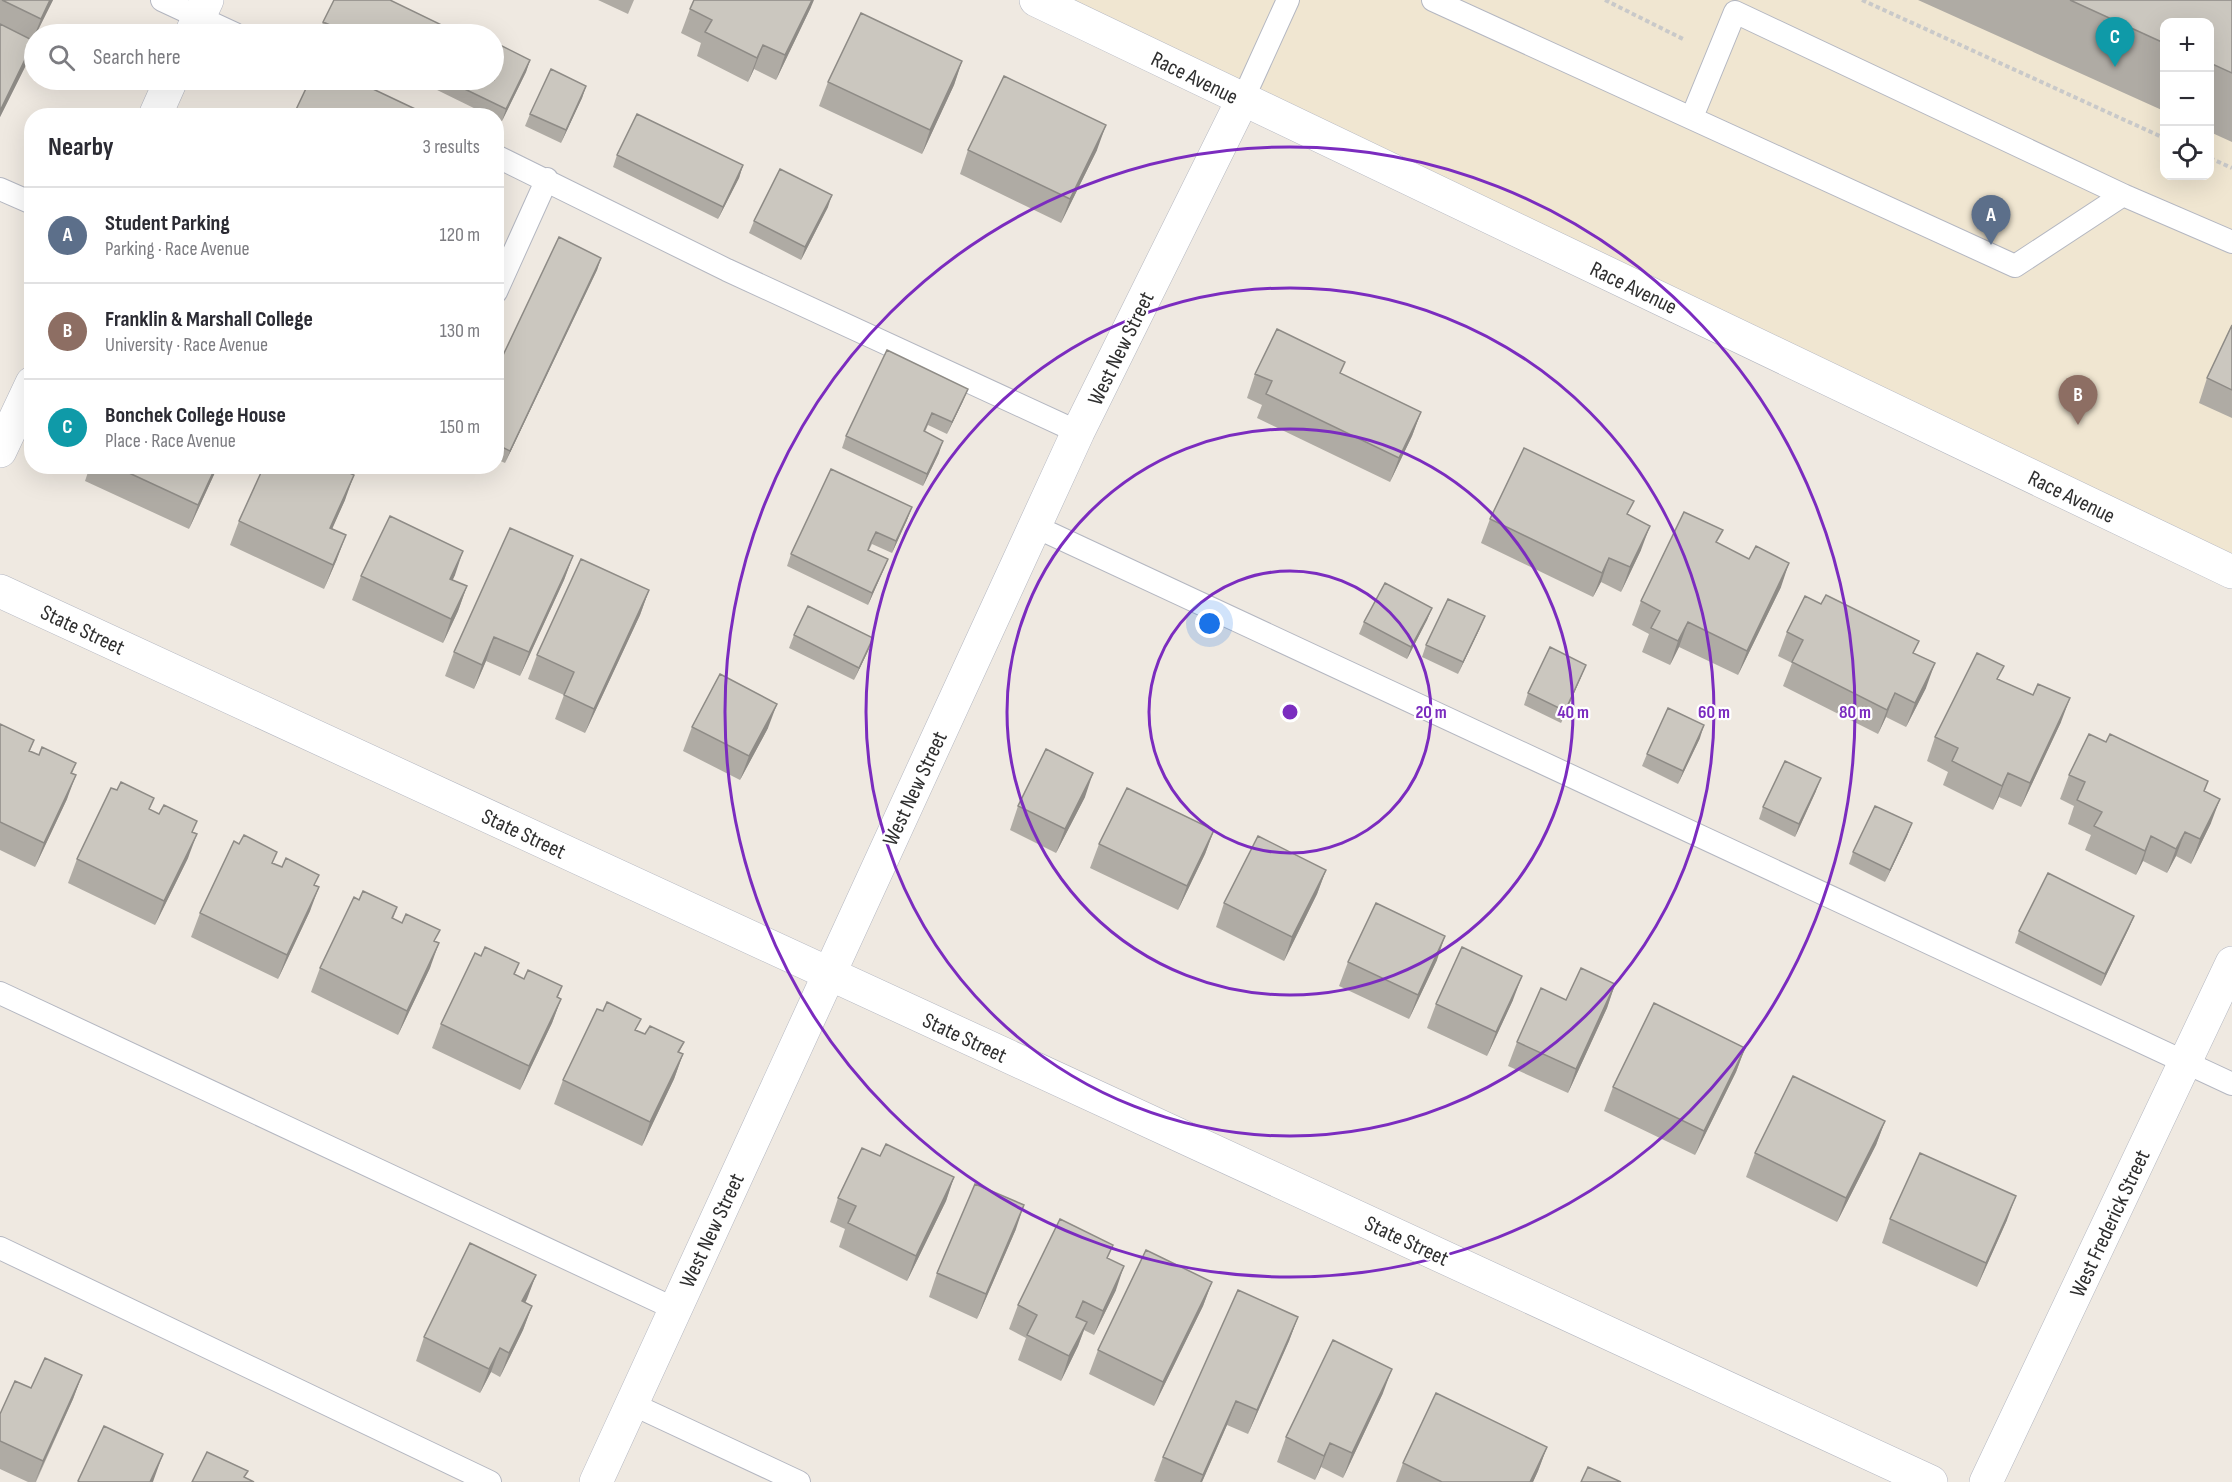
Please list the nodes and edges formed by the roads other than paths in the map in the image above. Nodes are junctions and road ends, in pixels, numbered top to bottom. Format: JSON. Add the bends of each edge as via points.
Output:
{"nodes":[{"id":1,"x":162,"y":0,"type":"edge"},
{"id":2,"x":1036,"y":0,"type":"edge"},
{"id":3,"x":1288,"y":0,"type":"edge"},
{"id":4,"x":1434,"y":0,"type":"edge"},
{"id":5,"x":199,"y":17,"type":"edge"},
{"id":6,"x":214,"y":24,"type":"edge"},
{"id":7,"x":167,"y":90,"type":"edge"},
{"id":8,"x":1243,"y":99,"type":"junction"},
{"id":9,"x":159,"y":108,"type":"edge"},
{"id":10,"x":1692,"y":117,"type":"junction"},
{"id":11,"x":504,"y":160,"type":"edge"},
{"id":12,"x":547,"y":179,"type":"junction"},
{"id":13,"x":0,"y":189,"type":"edge"},
{"id":14,"x":2123,"y":195,"type":"junction"},
{"id":15,"x":24,"y":200,"type":"edge"},
{"id":16,"x":2232,"y":242,"type":"edge"},
{"id":17,"x":504,"y":274,"type":"edge"},
{"id":18,"x":24,"y":399,"type":"edge"},
{"id":19,"x":1078,"y":432,"type":"junction"},
{"id":20,"x":0,"y":451,"type":"edge"},
{"id":21,"x":1034,"y":526,"type":"junction"},
{"id":22,"x":2232,"y":572,"type":"edge"},
{"id":23,"x":0,"y":591,"type":"edge"},
{"id":24,"x":2232,"y":963,"type":"edge"},
{"id":25,"x":829,"y":974,"type":"junction"},
{"id":26,"x":0,"y":993,"type":"edge"},
{"id":27,"x":2186,"y":1063,"type":"junction"},
{"id":28,"x":2232,"y":1084,"type":"edge"},
{"id":29,"x":0,"y":1248,"type":"edge"},
{"id":30,"x":675,"y":1310,"type":"junction"},
{"id":31,"x":632,"y":1404,"type":"junction"},
{"id":32,"x":490,"y":1482,"type":"edge"},
{"id":33,"x":596,"y":1482,"type":"edge"},
{"id":34,"x":799,"y":1482,"type":"edge"},
{"id":35,"x":1931,"y":1482,"type":"edge"},
{"id":36,"x":1986,"y":1482,"type":"edge"}],
"edges":[{"from":1,"to":5,"type":"lane"},
{"from":2,"to":8,"type":"street","name":"Race Avenue"},
{"from":3,"to":8,"type":"lane"},
{"from":4,"to":10,"type":"lane"},
{"from":5,"to":6,"type":"lane"},
{"from":7,"to":9,"type":"street"},
{"from":8,"to":19,"type":"street","name":"West New Street"},
{"from":8,"to":22,"type":"street","name":"Race Avenue"},
{"from":10,"to":14,"type":"lane","via":[[2015,266]]},
{"from":10,"to":14,"type":"lane","via":[[1735,12]]},
{"from":11,"to":12,"type":"lane"},
{"from":12,"to":17,"type":"lane"},
{"from":12,"to":19,"type":"lane","via":[[728,270]]},
{"from":13,"to":15,"type":"lane"},
{"from":14,"to":16,"type":"lane"},
{"from":18,"to":20,"type":"street"},
{"from":19,"to":21,"type":"street","name":"West New Street"},
{"from":21,"to":25,"type":"street","name":"West New Street"},
{"from":21,"to":27,"type":"lane"},
{"from":23,"to":25,"type":"street","name":"State Street"},
{"from":24,"to":27,"type":"street","name":"West Frederick Street"},
{"from":25,"to":30,"type":"street","name":"West New Street"},
{"from":25,"to":35,"type":"street","name":"State Street"},
{"from":26,"to":30,"type":"lane"},
{"from":27,"to":28,"type":"lane"},
{"from":27,"to":36,"type":"street","name":"West Frederick Street"},
{"from":29,"to":32,"type":"lane"},
{"from":30,"to":31,"type":"street","name":"West New Street"},
{"from":31,"to":33,"type":"street","name":"West New Street"},
{"from":31,"to":34,"type":"lane"}]}
